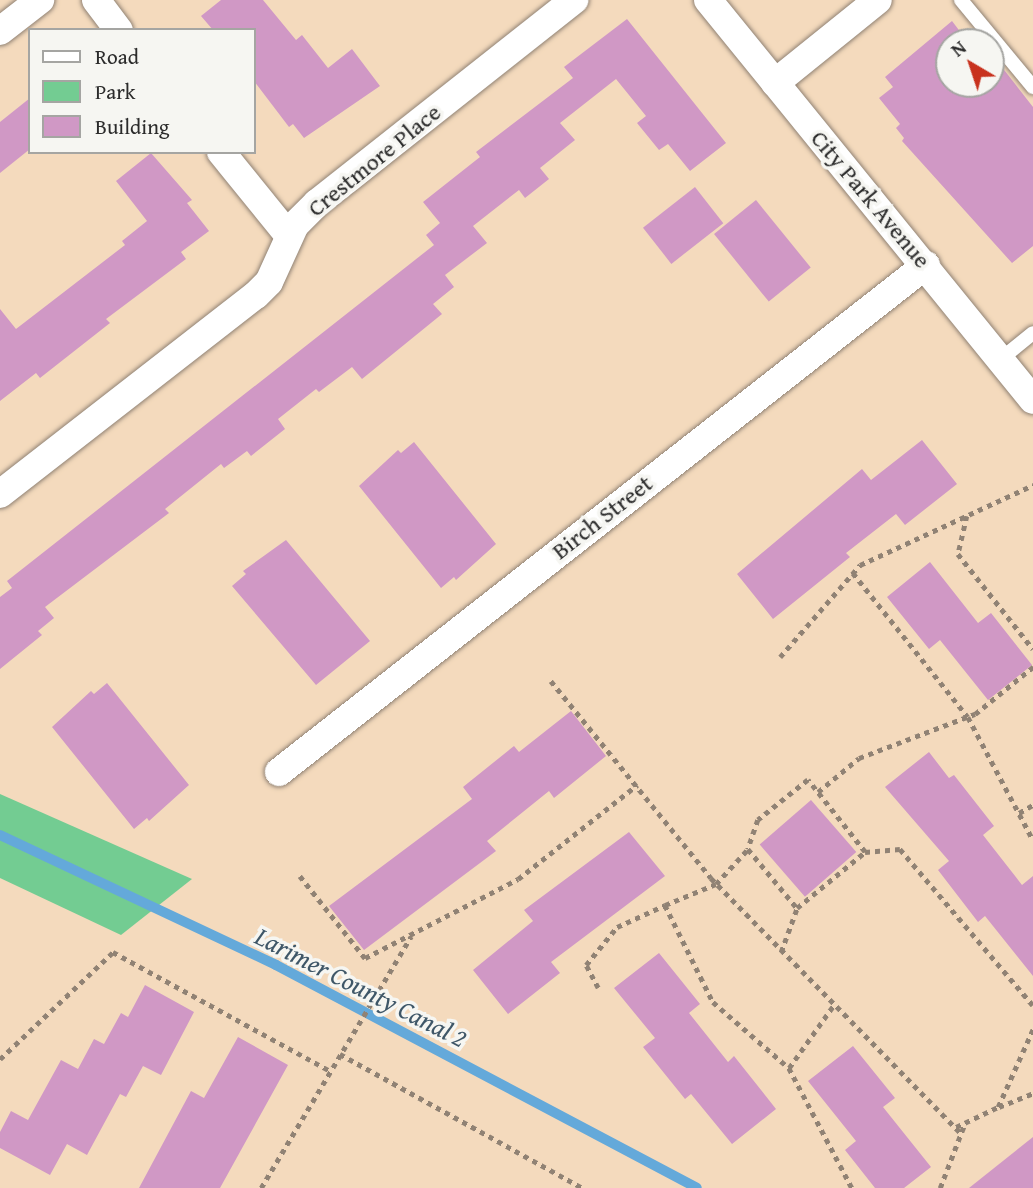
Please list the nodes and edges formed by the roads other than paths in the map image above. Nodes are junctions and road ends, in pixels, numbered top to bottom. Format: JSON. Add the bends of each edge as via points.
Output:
{"nodes":[{"id":1,"x":40,"y":0,"type":"edge"},
{"id":2,"x":96,"y":0,"type":"edge"},
{"id":3,"x":574,"y":0,"type":"edge"},
{"id":4,"x":708,"y":0,"type":"edge"},
{"id":5,"x":878,"y":0,"type":"edge"},
{"id":6,"x":961,"y":0,"type":"edge"},
{"id":7,"x":117,"y":28,"type":"edge"},
{"id":8,"x":0,"y":31,"type":"edge"},
{"id":9,"x":775,"y":83,"type":"junction"},
{"id":10,"x":1033,"y":87,"type":"edge"},
{"id":11,"x":223,"y":154,"type":"edge"},
{"id":12,"x":289,"y":236,"type":"junction"},
{"id":13,"x":926,"y":265,"type":"junction"},
{"id":14,"x":1033,"y":333,"type":"edge"},
{"id":15,"x":1001,"y":359,"type":"junction"},
{"id":16,"x":1033,"y":400,"type":"edge"},
{"id":17,"x":0,"y":494,"type":"edge"},
{"id":18,"x":279,"y":772,"type":"dead end"}],
"edges":[{"from":1,"to":8,"type":"street"},
{"from":2,"to":7,"type":"street"},
{"from":3,"to":12,"type":"street","name":"Crestmore Place","via":[[317,203]]},
{"from":4,"to":9,"type":"street","name":"City Park Avenue"},
{"from":5,"to":9,"type":"street"},
{"from":6,"to":10,"type":"lane"},
{"from":9,"to":13,"type":"street","name":"City Park Avenue"},
{"from":11,"to":12,"type":"street"},
{"from":12,"to":17,"type":"street","name":"Crestmore Place","via":[[269,282],[256,295]]},
{"from":13,"to":15,"type":"street","name":"City Park Avenue"},
{"from":13,"to":18,"type":"street","name":"Birch Street"},
{"from":14,"to":15,"type":"lane"},
{"from":15,"to":16,"type":"street","name":"City Park Avenue"}]}
